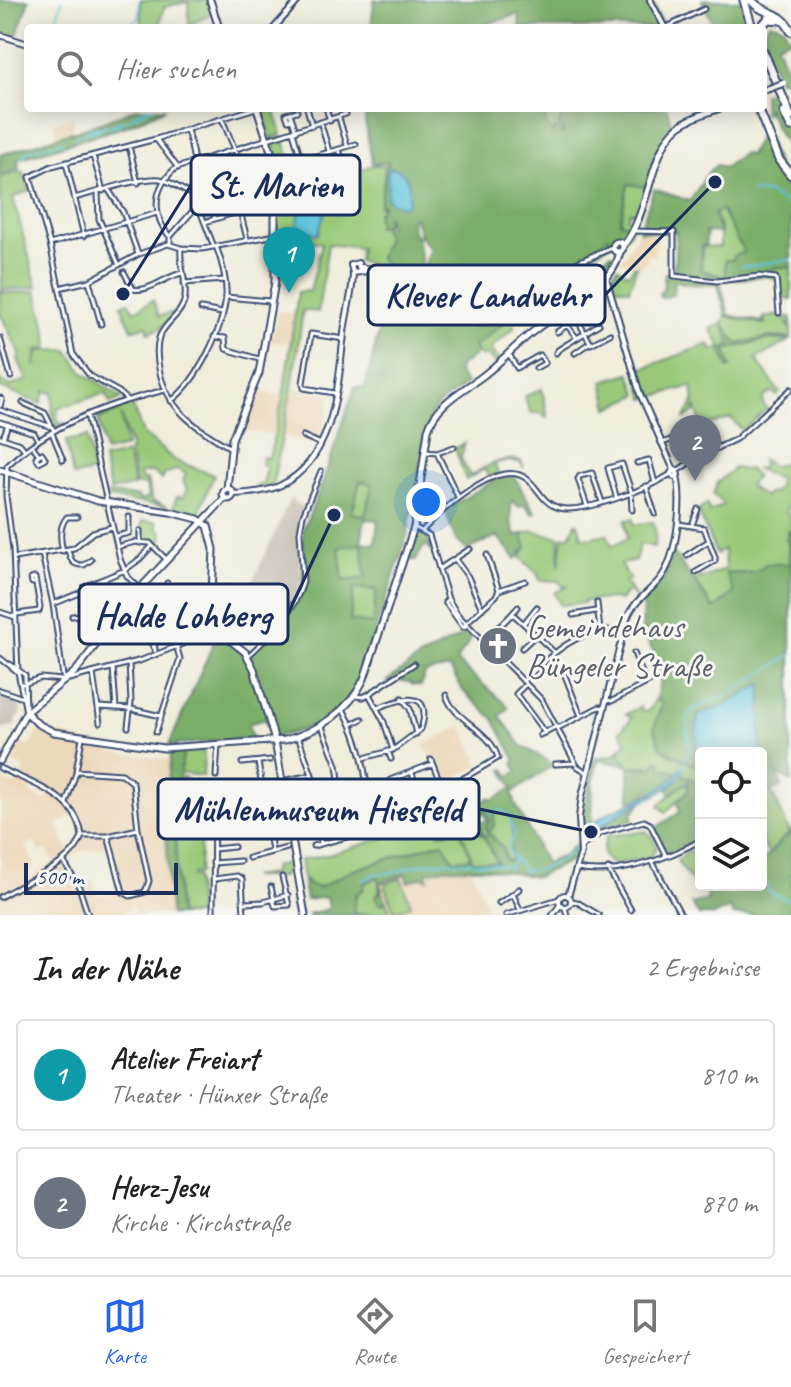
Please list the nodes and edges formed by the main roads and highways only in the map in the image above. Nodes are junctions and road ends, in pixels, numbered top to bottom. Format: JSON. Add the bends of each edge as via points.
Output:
{"nodes":[{"id":1,"x":210,"y":0,"type":"edge"},
{"id":2,"x":748,"y":0,"type":"edge"},
{"id":3,"x":218,"y":24,"type":"edge"},
{"id":4,"x":755,"y":24,"type":"edge"},
{"id":5,"x":761,"y":24,"type":"edge"},
{"id":6,"x":791,"y":33,"type":"edge"},
{"id":7,"x":767,"y":60,"type":"edge"},
{"id":8,"x":767,"y":71,"type":"edge"},
{"id":9,"x":791,"y":80,"type":"edge"},
{"id":10,"x":767,"y":89,"type":"edge"},
{"id":11,"x":258,"y":112,"type":"edge"},
{"id":12,"x":708,"y":112,"type":"edge"},
{"id":13,"x":761,"y":112,"type":"edge"},
{"id":14,"x":791,"y":117,"type":"edge"},
{"id":15,"x":791,"y":127,"type":"edge"},
{"id":16,"x":791,"y":173,"type":"edge"},
{"id":17,"x":3,"y":471,"type":"edge"},
{"id":18,"x":227,"y":489,"type":"junction"},
{"id":19,"x":225,"y":498,"type":"junction"},
{"id":20,"x":192,"y":517,"type":"junction"},
{"id":21,"x":205,"y":522,"type":"junction"},
{"id":22,"x":197,"y":530,"type":"junction"},
{"id":23,"x":211,"y":532,"type":"junction"},
{"id":24,"x":24,"y":700,"type":"road end"},
{"id":25,"x":34,"y":706,"type":"junction"},
{"id":26,"x":26,"y":712,"type":"junction"},
{"id":27,"x":275,"y":741,"type":"junction"},
{"id":28,"x":0,"y":761,"type":"edge"},
{"id":29,"x":305,"y":915,"type":"edge"}],
"edges":[{"from":1,"to":3,"type":"main road"},
{"from":2,"to":4,"type":"highway"},
{"from":2,"to":6,"type":"highway","via":[[783,18]]},
{"from":5,"to":6,"type":"highway","via":[[777,19]]},
{"from":7,"to":14,"type":"highway"},
{"from":8,"to":15,"type":"highway"},
{"from":9,"to":10,"type":"main road","bridge":true},
{"from":11,"to":18,"type":"main road","via":[[279,180],[273,301],[254,390],[231,448]]},
{"from":12,"to":27,"type":"main road","via":[[671,134],[633,233],[618,248],[617,262],[604,279],[438,410],[429,427],[414,527],[355,695],[321,724]]},
{"from":13,"to":16,"type":"highway","via":[[779,160]]},
{"from":17,"to":20,"type":"main road","via":[[61,492]]},
{"from":18,"to":19,"type":"main road"},
{"from":18,"to":19,"type":"main road","via":[[233,494]]},
{"from":19,"to":21,"type":"main road"},
{"from":20,"to":21,"type":"main road"},
{"from":20,"to":22,"type":"main road"},
{"from":21,"to":22,"type":"main road"},
{"from":21,"to":23,"type":"main road"},
{"from":22,"to":23,"type":"main road"},
{"from":22,"to":25,"type":"main road","via":[[133,596],[75,675],[62,679]]},
{"from":23,"to":27,"type":"main road","via":[[212,619],[248,656]]},
{"from":24,"to":25,"type":"main road"},
{"from":25,"to":26,"type":"main road"},
{"from":26,"to":27,"type":"main road","via":[[47,729],[164,748]]},
{"from":26,"to":28,"type":"main road"},
{"from":27,"to":29,"type":"main road"}]}
